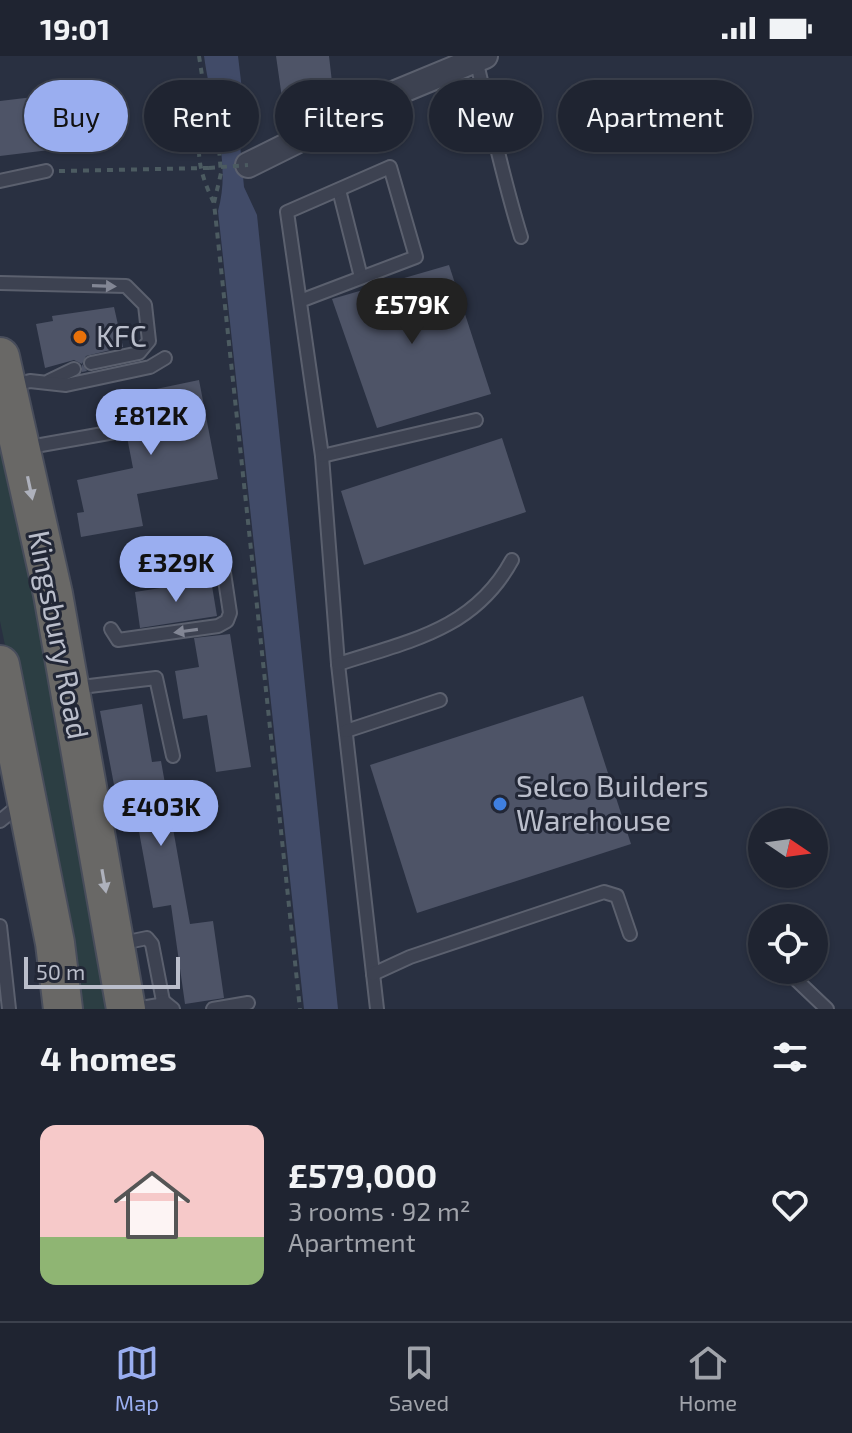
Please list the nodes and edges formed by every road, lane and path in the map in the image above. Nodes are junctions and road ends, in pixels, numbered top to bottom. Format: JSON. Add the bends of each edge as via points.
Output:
{"nodes":[{"id":1,"x":199,"y":56,"type":"edge"},
{"id":2,"x":468,"y":60,"type":"edge"},
{"id":3,"x":203,"y":80,"type":"edge"},
{"id":4,"x":200,"y":152,"type":"edge"},
{"id":5,"x":219,"y":152,"type":"edge"},
{"id":6,"x":248,"y":165,"type":"joint"},
{"id":7,"x":200,"y":166,"type":"junction"},
{"id":8,"x":46,"y":171,"type":"joint"},
{"id":9,"x":0,"y":181,"type":"edge"},
{"id":10,"x":339,"y":190,"type":"junction"},
{"id":11,"x":214,"y":203,"type":"junction"},
{"id":12,"x":521,"y":237,"type":"dead end"},
{"id":13,"x":361,"y":277,"type":"junction"},
{"id":14,"x":0,"y":283,"type":"edge"},
{"id":15,"x":300,"y":301,"type":"junction"},
{"id":16,"x":165,"y":358,"type":"dead end"},
{"id":17,"x":91,"y":363,"type":"dead end"},
{"id":18,"x":74,"y":369,"type":"dead end"},
{"id":19,"x":4,"y":372,"type":"edge"},
{"id":20,"x":49,"y":381,"type":"junction"},
{"id":21,"x":476,"y":420,"type":"dead end"},
{"id":22,"x":120,"y":431,"type":"dead end"},
{"id":23,"x":21,"y":448,"type":"junction"},
{"id":24,"x":322,"y":456,"type":"junction"},
{"id":25,"x":202,"y":546,"type":"dead end"},
{"id":26,"x":512,"y":560,"type":"dead end"},
{"id":27,"x":111,"y":629,"type":"dead end"},
{"id":28,"x":338,"y":664,"type":"junction"},
{"id":29,"x":0,"y":665,"type":"edge"},
{"id":30,"x":69,"y":688,"type":"junction"},
{"id":31,"x":440,"y":700,"type":"dead end"},
{"id":32,"x":346,"y":731,"type":"junction"},
{"id":33,"x":173,"y":756,"type":"dead end"},
{"id":34,"x":14,"y":810,"type":"edge"},
{"id":35,"x":0,"y":926,"type":"edge"},
{"id":36,"x":630,"y":934,"type":"dead end"},
{"id":37,"x":115,"y":944,"type":"junction"},
{"id":38,"x":373,"y":974,"type":"junction"},
{"id":39,"x":801,"y":984,"type":"edge"},
{"id":40,"x":248,"y":1003,"type":"dead end"},
{"id":41,"x":168,"y":1005,"type":"edge"},
{"id":42,"x":9,"y":1009,"type":"edge"},
{"id":43,"x":63,"y":1009,"type":"edge"},
{"id":44,"x":126,"y":1009,"type":"edge"},
{"id":45,"x":135,"y":1009,"type":"edge"},
{"id":46,"x":213,"y":1009,"type":"edge"},
{"id":47,"x":300,"y":1009,"type":"edge"},
{"id":48,"x":377,"y":1009,"type":"edge"},
{"id":49,"x":827,"y":1009,"type":"edge"}],
"edges":[{"from":1,"to":3,"type":"path"},
{"from":2,"to":6,"type":"street"},
{"from":2,"to":12,"type":"lane","via":[[498,142]]},
{"from":4,"to":7,"type":"path"},
{"from":5,"to":11,"type":"path"},
{"from":6,"to":7,"type":"path","bridge":true},
{"from":7,"to":8,"type":"path"},
{"from":7,"to":11,"type":"path"},
{"from":8,"to":9,"type":"lane"},
{"from":10,"to":13,"type":"lane"},
{"from":10,"to":13,"type":"lane","via":[[390,167],[416,257]]},
{"from":10,"to":15,"type":"lane","via":[[287,212]]},
{"from":11,"to":47,"type":"path"},
{"from":13,"to":15,"type":"lane"},
{"from":14,"to":17,"type":"lane","one_way":true,"via":[[126,286],[145,305],[149,341],[139,353]]},
{"from":15,"to":24,"type":"lane"},
{"from":16,"to":20,"type":"lane","via":[[150,367],[66,385]]},
{"from":18,"to":20,"type":"lane"},
{"from":19,"to":20,"type":"lane"},
{"from":19,"to":23,"type":"highway","name":"Kingsbury Road"},
{"from":21,"to":24,"type":"lane"},
{"from":22,"to":23,"type":"lane"},
{"from":23,"to":30,"type":"highway","name":"Kingsbury Road","one_way":true},
{"from":24,"to":28,"type":"lane"},
{"from":25,"to":27,"type":"lane","one_way":true,"via":[[214,546],[221,553],[227,621],[118,640]]},
{"from":26,"to":28,"type":"lane","via":[[498,585],[457,621]]},
{"from":28,"to":32,"type":"lane"},
{"from":29,"to":34,"type":"highway","name":"Kingsbury Road"},
{"from":30,"to":33,"type":"lane","via":[[156,678]]},
{"from":30,"to":37,"type":"highway","name":"Kingsbury Road","one_way":true},
{"from":31,"to":32,"type":"lane"},
{"from":32,"to":38,"type":"lane"},
{"from":34,"to":43,"type":"highway","name":"Kingsbury Road"},
{"from":35,"to":42,"type":"lane"},
{"from":36,"to":38,"type":"lane","via":[[617,896],[604,892]]},
{"from":37,"to":41,"type":"lane","via":[[147,938]]},
{"from":37,"to":44,"type":"highway","name":"Kingsbury Road"},
{"from":38,"to":48,"type":"lane"},
{"from":39,"to":49,"type":"lane"},
{"from":40,"to":46,"type":"lane"},
{"from":41,"to":45,"type":"lane"}]}
